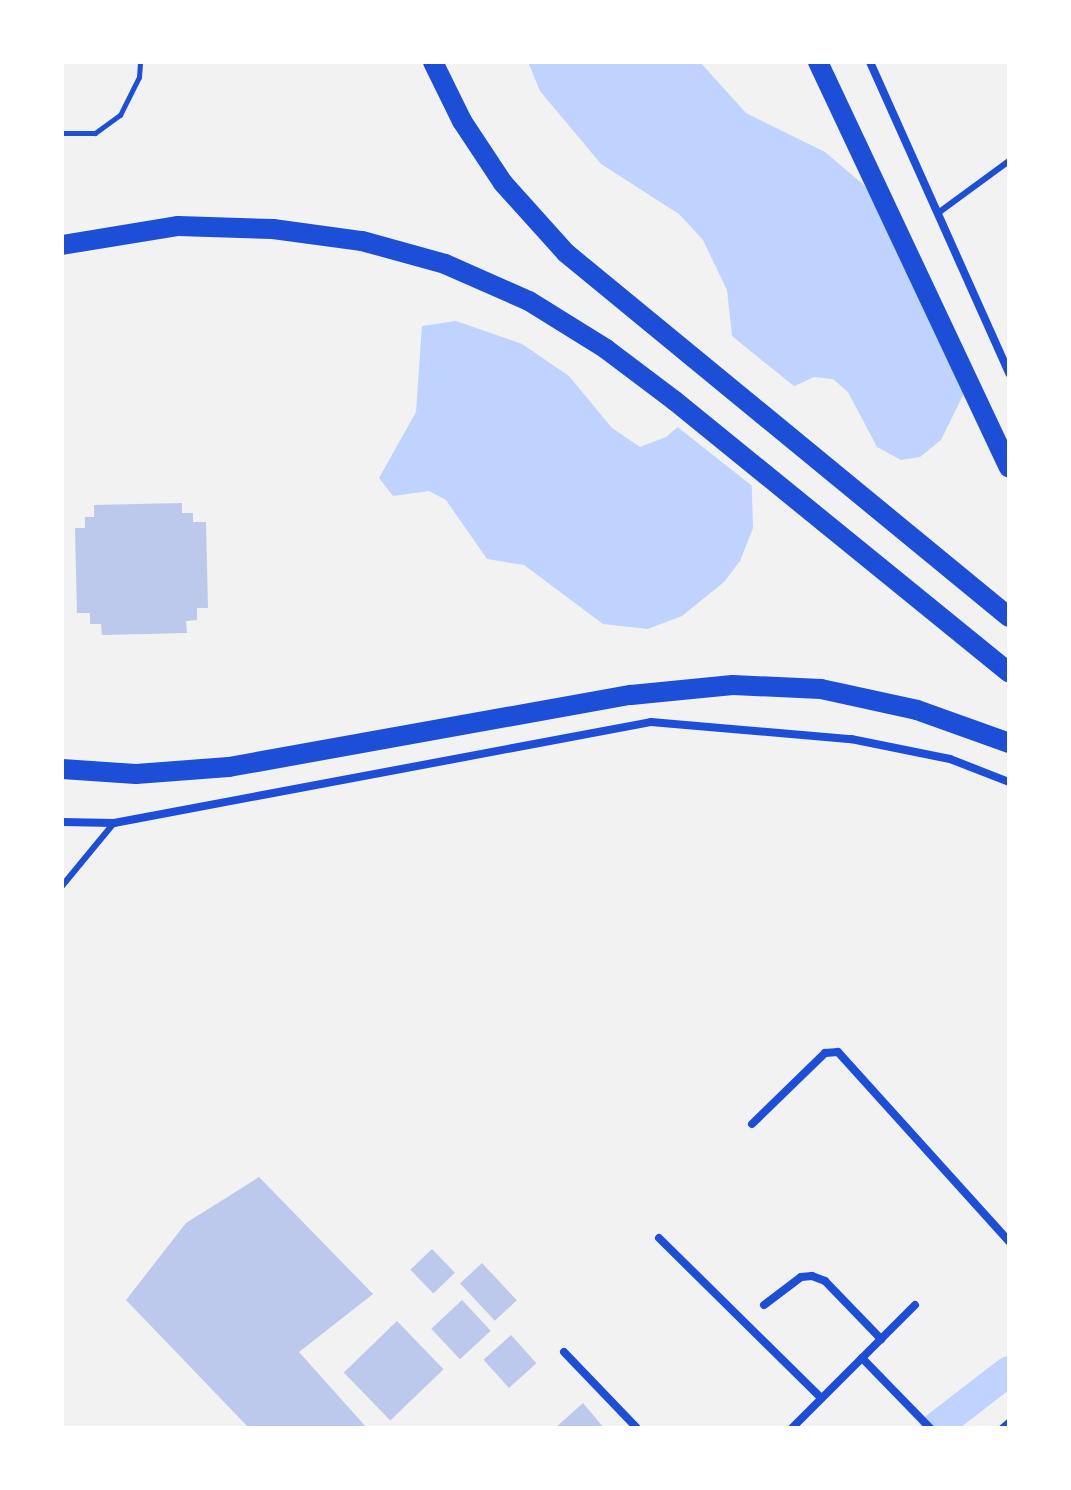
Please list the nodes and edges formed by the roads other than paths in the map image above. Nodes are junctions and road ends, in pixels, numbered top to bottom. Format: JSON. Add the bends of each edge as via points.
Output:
{"nodes":[{"id":1,"x":433,"y":62,"type":"edge"},
{"id":2,"x":818,"y":62,"type":"edge"},
{"id":3,"x":870,"y":62,"type":"edge"},
{"id":4,"x":1009,"y":161,"type":"edge"},
{"id":5,"x":938,"y":213,"type":"junction"},
{"id":6,"x":62,"y":245,"type":"edge"},
{"id":7,"x":1009,"y":373,"type":"edge"},
{"id":8,"x":1009,"y":467,"type":"edge"},
{"id":9,"x":1009,"y":617,"type":"edge"},
{"id":10,"x":1009,"y":672,"type":"edge"},
{"id":11,"x":1009,"y":743,"type":"edge"},
{"id":12,"x":62,"y":769,"type":"edge"},
{"id":13,"x":1009,"y":782,"type":"edge"},
{"id":14,"x":62,"y":822,"type":"edge"},
{"id":15,"x":114,"y":823,"type":"junction"},
{"id":16,"x":62,"y":886,"type":"edge"},
{"id":17,"x":752,"y":1124,"type":"dead end"},
{"id":18,"x":659,"y":1238,"type":"dead end"},
{"id":19,"x":1009,"y":1241,"type":"edge"},
{"id":20,"x":764,"y":1305,"type":"dead end"},
{"id":21,"x":915,"y":1305,"type":"dead end"},
{"id":22,"x":881,"y":1339,"type":"junction"},
{"id":23,"x":564,"y":1352,"type":"dead end"},
{"id":24,"x":862,"y":1358,"type":"junction"},
{"id":25,"x":821,"y":1398,"type":"junction"},
{"id":26,"x":1009,"y":1423,"type":"edge"},
{"id":27,"x":637,"y":1428,"type":"edge"},
{"id":28,"x":792,"y":1428,"type":"edge"},
{"id":29,"x":930,"y":1428,"type":"edge"},
{"id":30,"x":1003,"y":1428,"type":"edge"}],
"edges":[{"from":1,"to":9,"type":"main road","via":[[462,121],[503,183],[566,253]]},
{"from":2,"to":8,"type":"main road"},
{"from":3,"to":5,"type":"street"},
{"from":4,"to":5,"type":"lane"},
{"from":5,"to":7,"type":"street"},
{"from":6,"to":10,"type":"main road","via":[[178,226],[273,229],[362,241],[445,264],[529,301],[675,401]]},
{"from":11,"to":12,"type":"main road","via":[[917,710],[821,689],[733,685],[631,695],[229,767],[136,774]]},
{"from":13,"to":15,"type":"street","via":[[950,759],[851,739],[651,722]]},
{"from":14,"to":15,"type":"street"},
{"from":15,"to":16,"type":"lane"},
{"from":17,"to":19,"type":"street","via":[[825,1053],[838,1052]]},
{"from":18,"to":25,"type":"street"},
{"from":20,"to":22,"type":"street","via":[[801,1277],[812,1276],[825,1281]]},
{"from":21,"to":22,"type":"street"},
{"from":22,"to":24,"type":"street"},
{"from":23,"to":27,"type":"street"},
{"from":24,"to":25,"type":"street"},
{"from":24,"to":29,"type":"street"},
{"from":25,"to":28,"type":"street"},
{"from":26,"to":30,"type":"street"}]}
